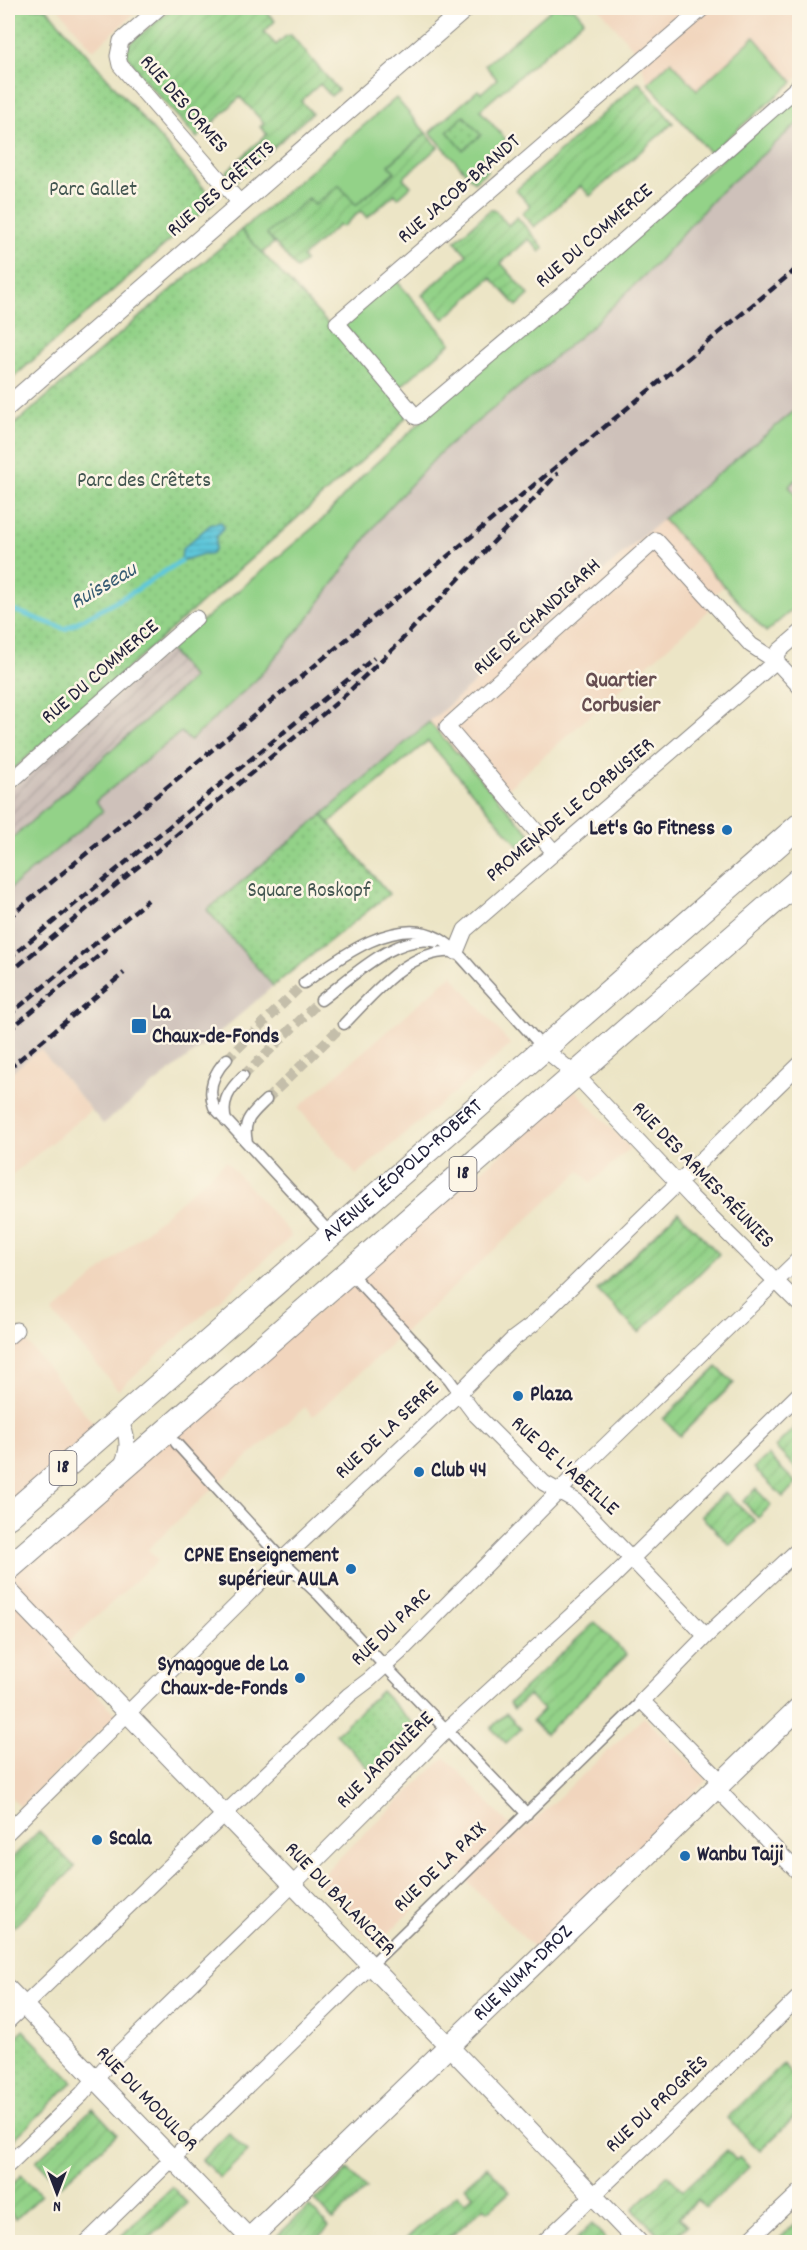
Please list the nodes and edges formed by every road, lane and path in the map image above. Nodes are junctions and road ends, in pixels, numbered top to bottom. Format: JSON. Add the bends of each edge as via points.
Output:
{"nodes":[{"id":1,"x":159,"y":8,"type":"edge"},
{"id":2,"x":466,"y":8,"type":"edge"},
{"id":3,"x":703,"y":8,"type":"edge"},
{"id":4,"x":800,"y":85,"type":"edge"},
{"id":5,"x":240,"y":203,"type":"junction"},
{"id":6,"x":8,"y":406,"type":"edge"},
{"id":7,"x":416,"y":417,"type":"joint"},
{"id":8,"x":196,"y":618,"type":"dead end"},
{"id":9,"x":800,"y":633,"type":"edge"},
{"id":10,"x":776,"y":661,"type":"junction"},
{"id":11,"x":800,"y":687,"type":"edge"},
{"id":12,"x":8,"y":784,"type":"edge"},
{"id":13,"x":800,"y":825,"type":"edge"},
{"id":14,"x":554,"y":852,"type":"junction"},
{"id":15,"x":800,"y":879,"type":"edge"},
{"id":16,"x":456,"y":952,"type":"junction"},
{"id":17,"x":304,"y":982,"type":"tunnel mouth"},
{"id":18,"x":321,"y":1000,"type":"tunnel mouth"},
{"id":19,"x":344,"y":1024,"type":"tunnel mouth"},
{"id":20,"x":543,"y":1048,"type":"junction"},
{"id":21,"x":226,"y":1059,"type":"tunnel mouth"},
{"id":22,"x":800,"y":1064,"type":"edge"},
{"id":23,"x":576,"y":1075,"type":"junction"},
{"id":24,"x":243,"y":1076,"type":"tunnel mouth"},
{"id":25,"x":266,"y":1100,"type":"tunnel mouth"},
{"id":26,"x":226,"y":1122,"type":"junction"},
{"id":27,"x":247,"y":1143,"type":"junction"},
{"id":28,"x":678,"y":1183,"type":"junction"},
{"id":29,"x":331,"y":1234,"type":"junction"},
{"id":30,"x":800,"y":1258,"type":"edge"},
{"id":31,"x":350,"y":1273,"type":"junction"},
{"id":32,"x":775,"y":1281,"type":"junction"},
{"id":33,"x":800,"y":1305,"type":"edge"},
{"id":34,"x":459,"y":1393,"type":"junction"},
{"id":35,"x":800,"y":1393,"type":"edge"},
{"id":36,"x":119,"y":1420,"type":"junction"},
{"id":37,"x":177,"y":1443,"type":"dead end"},
{"id":38,"x":117,"y":1474,"type":"junction"},
{"id":39,"x":559,"y":1492,"type":"junction"},
{"id":40,"x":8,"y":1517,"type":"edge"},
{"id":41,"x":800,"y":1548,"type":"edge"},
{"id":42,"x":278,"y":1555,"type":"dead end"},
{"id":43,"x":630,"y":1559,"type":"junction"},
{"id":44,"x":286,"y":1564,"type":"dead end"},
{"id":45,"x":8,"y":1569,"type":"edge"},
{"id":46,"x":8,"y":1590,"type":"edge"},
{"id":47,"x":706,"y":1636,"type":"junction"},
{"id":48,"x":380,"y":1661,"type":"dead end"},
{"id":49,"x":389,"y":1671,"type":"dead end"},
{"id":50,"x":642,"y":1701,"type":"junction"},
{"id":51,"x":800,"y":1707,"type":"edge"},
{"id":52,"x":128,"y":1712,"type":"junction"},
{"id":53,"x":447,"y":1730,"type":"junction"},
{"id":54,"x":719,"y":1785,"type":"junction"},
{"id":55,"x":225,"y":1814,"type":"junction"},
{"id":56,"x":527,"y":1814,"type":"junction"},
{"id":57,"x":8,"y":1832,"type":"edge"},
{"id":58,"x":800,"y":1874,"type":"edge"},
{"id":59,"x":292,"y":1884,"type":"junction"},
{"id":60,"x":370,"y":1966,"type":"junction"},
{"id":61,"x":8,"y":1989,"type":"edge"},
{"id":62,"x":800,"y":1996,"type":"edge"},
{"id":63,"x":24,"y":2006,"type":"junction"},
{"id":64,"x":8,"y":2021,"type":"edge"},
{"id":65,"x":449,"y":2046,"type":"junction"},
{"id":66,"x":94,"y":2078,"type":"junction"},
{"id":67,"x":173,"y":2160,"type":"junction"},
{"id":68,"x":8,"y":2165,"type":"edge"},
{"id":69,"x":800,"y":2192,"type":"edge"},
{"id":70,"x":593,"y":2196,"type":"junction"},
{"id":71,"x":249,"y":2241,"type":"edge"},
{"id":72,"x":87,"y":2242,"type":"edge"},
{"id":73,"x":544,"y":2242,"type":"edge"},
{"id":74,"x":638,"y":2242,"type":"edge"},
{"id":75,"x":747,"y":2242,"type":"edge"}],
"edges":[{"from":1,"to":5,"type":"street","name":"RUE DES ORMES","via":[[121,41],[120,65]]},
{"from":2,"to":5,"type":"street","name":"RUE DES CRÊTETS"},
{"from":3,"to":7,"type":"street","name":"RUE JACOB-BRANDT","via":[[337,322]]},
{"from":4,"to":7,"type":"street","name":"RUE DU COMMERCE"},
{"from":5,"to":6,"type":"street","name":"RUE DES CRÊTETS"},
{"from":8,"to":12,"type":"street","name":"RUE DU COMMERCE"},
{"from":9,"to":10,"type":"street","name":"PROMENADE LE CORBUSIER","via":[[779,651]]},
{"from":10,"to":11,"type":"street"},
{"from":10,"to":14,"type":"street","name":"PROMENADE LE CORBUSIER"},
{"from":10,"to":14,"type":"street","name":"RUE DE CHANDIGARH","via":[[751,645],[656,540],[447,727]]},
{"from":13,"to":20,"type":"main road","name":"AVENUE LÉOPOLD-ROBERT","number":"18"},
{"from":14,"to":16,"type":"street","name":"PROMENADE LE CORBUSIER","via":[[465,930]]},
{"from":15,"to":23,"type":"main road","name":"AVENUE LÉOPOLD-ROBERT","number":"18"},
{"from":16,"to":17,"type":"street","via":[[437,937],[424,933],[389,934],[347,952]]},
{"from":16,"to":18,"type":"street","via":[[437,941],[400,945]]},
{"from":16,"to":19,"type":"street","via":[[427,955],[395,974]]},
{"from":16,"to":20,"type":"street"},
{"from":20,"to":23,"type":"street","name":"RUE DES ARMES-RÉUNIES"},
{"from":20,"to":29,"type":"main road","name":"AVENUE LÉOPOLD-ROBERT","number":"18"},
{"from":21,"to":26,"type":"street","via":[[214,1076],[211,1094],[214,1107]]},
{"from":22,"to":28,"type":"street","name":"RUE DE LA SERRE"},
{"from":23,"to":28,"type":"street","name":"RUE DES ARMES-RÉUNIES"},
{"from":23,"to":31,"type":"main road","name":"AVENUE LÉOPOLD-ROBERT","number":"18"},
{"from":24,"to":26,"type":"street","via":[[227,1093]]},
{"from":25,"to":27,"type":"street","via":[[247,1120]]},
{"from":26,"to":27,"type":"street"},
{"from":27,"to":29,"type":"street"},
{"from":28,"to":32,"type":"street","name":"RUE DES ARMES-RÉUNIES"},
{"from":28,"to":34,"type":"street","name":"RUE DE LA SERRE"},
{"from":29,"to":36,"type":"main road","name":"AVENUE LÉOPOLD-ROBERT","number":"18"},
{"from":30,"to":32,"type":"street","name":"RUE DU PARC"},
{"from":31,"to":34,"type":"street","name":"RUE DE L'ABEILLE"},
{"from":31,"to":38,"type":"main road","name":"AVENUE LÉOPOLD-ROBERT","number":"18"},
{"from":32,"to":33,"type":"street","name":"RUE DES ARMES-RÉUNIES"},
{"from":32,"to":39,"type":"street","name":"RUE DU PARC"},
{"from":34,"to":39,"type":"street","name":"RUE DE L'ABEILLE","via":[[544,1483]]},
{"from":34,"to":52,"type":"street","name":"RUE DE LA SERRE"},
{"from":35,"to":43,"type":"street","name":"RUE JARDINIÈRE"},
{"from":36,"to":38,"type":"street","via":[[128,1443]]},
{"from":36,"to":40,"type":"main road","name":"AVENUE LÉOPOLD-ROBERT","number":"18"},
{"from":37,"to":42,"type":"street"},
{"from":38,"to":45,"type":"main road","name":"AVENUE LÉOPOLD-ROBERT","number":"18"},
{"from":39,"to":43,"type":"street","name":"RUE DE L'ABEILLE","via":[[576,1501]]},
{"from":39,"to":55,"type":"street","name":"RUE DU PARC","via":[[392,1660],[349,1695]]},
{"from":41,"to":47,"type":"street","name":"RUE DE LA PAIX"},
{"from":43,"to":47,"type":"street","name":"RUE DE L'ABEILLE"},
{"from":43,"to":53,"type":"street","name":"RUE JARDINIÈRE"},
{"from":44,"to":48,"type":"street"},
{"from":46,"to":52,"type":"street","name":"RUE DU BALANCIER"},
{"from":47,"to":50,"type":"street","name":"RUE DE LA PAIX"},
{"from":49,"to":53,"type":"street"},
{"from":50,"to":54,"type":"street"},
{"from":50,"to":56,"type":"street","name":"RUE DE LA PAIX"},
{"from":51,"to":54,"type":"main road","name":"RUE NUMA-DROZ"},
{"from":52,"to":55,"type":"street","name":"RUE DU BALANCIER"},
{"from":52,"to":57,"type":"street","name":"RUE DE LA SERRE"},
{"from":53,"to":56,"type":"street"},
{"from":53,"to":59,"type":"street","name":"RUE JARDINIÈRE"},
{"from":54,"to":58,"type":"street"},
{"from":54,"to":65,"type":"main road","name":"RUE NUMA-DROZ"},
{"from":55,"to":59,"type":"street","name":"RUE DU BALANCIER"},
{"from":55,"to":63,"type":"street","name":"RUE DU PARC"},
{"from":56,"to":60,"type":"street","name":"RUE DE LA PAIX"},
{"from":59,"to":60,"type":"street","name":"RUE DU BALANCIER"},
{"from":59,"to":66,"type":"street","name":"RUE JARDINIÈRE"},
{"from":60,"to":65,"type":"street","name":"RUE DU BALANCIER"},
{"from":60,"to":67,"type":"street","name":"RUE DE LA PAIX"},
{"from":61,"to":63,"type":"street","name":"RUE DU MODULOR"},
{"from":62,"to":70,"type":"street","name":"RUE DU PROGRÈS"},
{"from":63,"to":64,"type":"street","name":"RUE DU PARC"},
{"from":63,"to":66,"type":"street","name":"RUE DU MODULOR"},
{"from":65,"to":70,"type":"street","name":"RUE DU BALANCIER"},
{"from":65,"to":71,"type":"main road","name":"RUE NUMA-DROZ"},
{"from":66,"to":67,"type":"street","name":"RUE DU MODULOR"},
{"from":66,"to":68,"type":"street","name":"RUE JARDINIÈRE"},
{"from":67,"to":71,"type":"street","name":"RUE DU MODULOR"},
{"from":67,"to":72,"type":"street","name":"RUE DE LA PAIX"},
{"from":69,"to":75,"type":"street"},
{"from":70,"to":73,"type":"street","name":"RUE DU PROGRÈS"},
{"from":70,"to":74,"type":"street","name":"RUE DU BALANCIER"}]}
